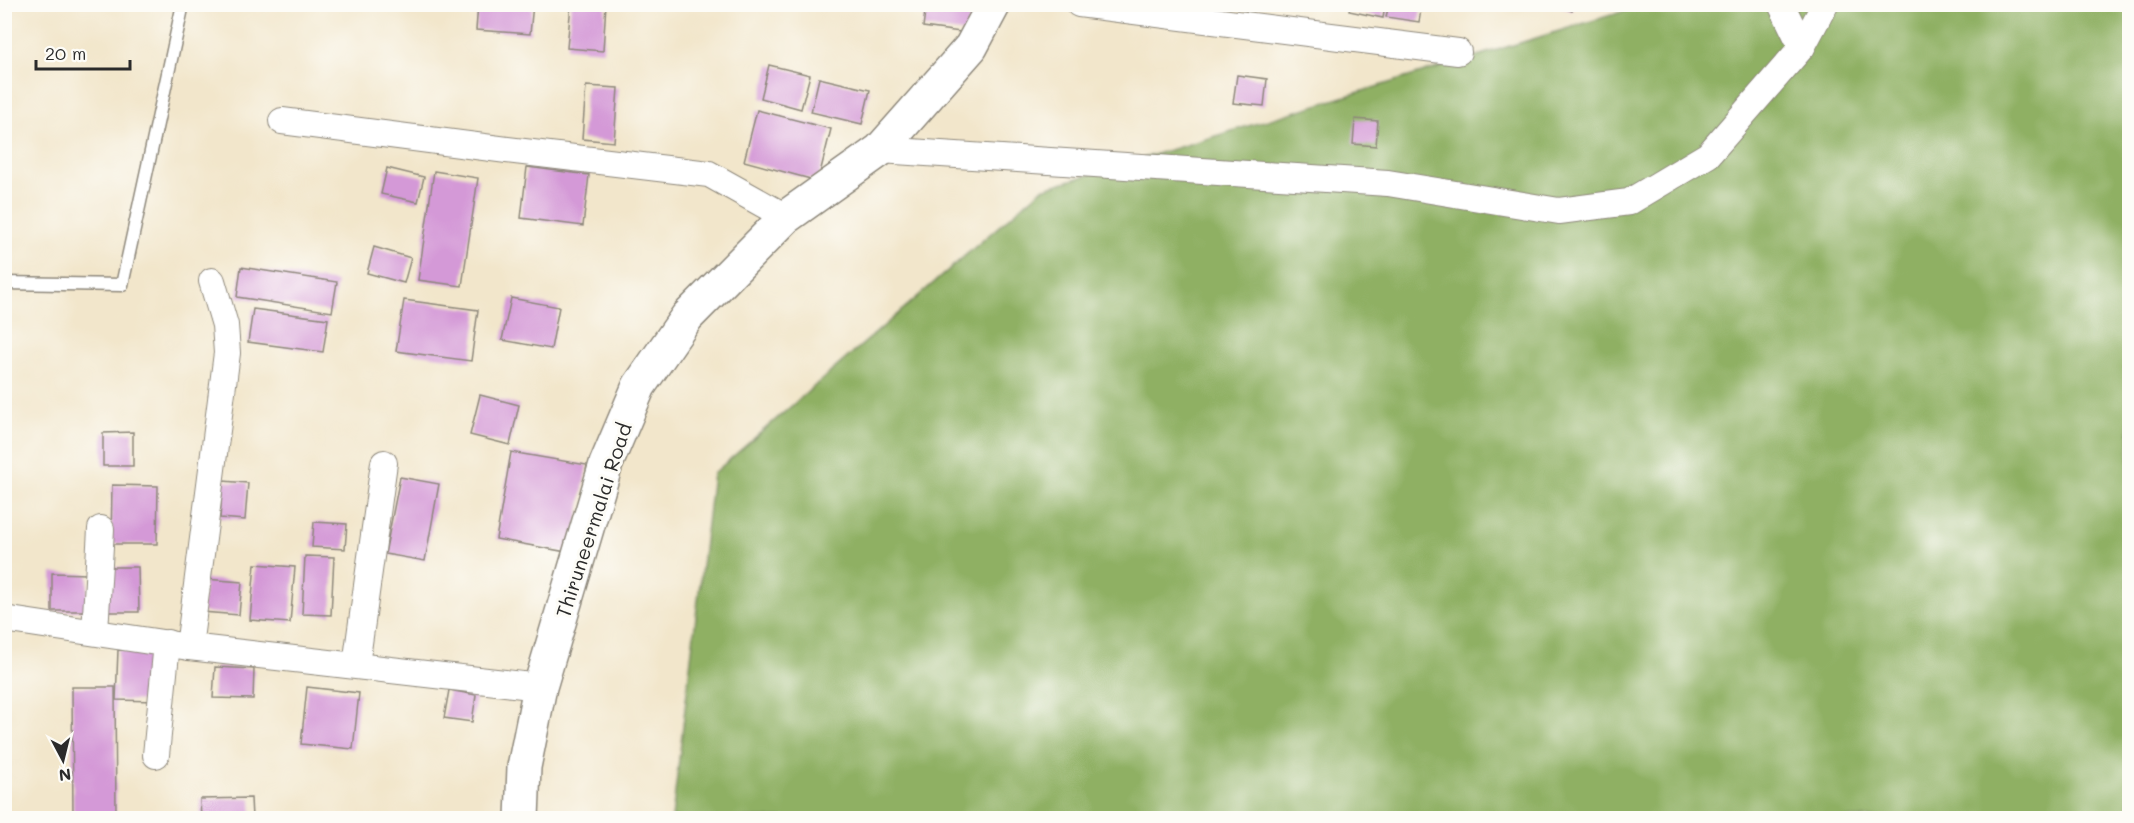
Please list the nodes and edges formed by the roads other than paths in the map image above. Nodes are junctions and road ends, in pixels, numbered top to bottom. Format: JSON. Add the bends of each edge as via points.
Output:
{"nodes":[{"id":1,"x":183,"y":4,"type":"edge"},
{"id":2,"x":994,"y":4,"type":"edge"},
{"id":3,"x":1079,"y":4,"type":"edge"},
{"id":4,"x":1781,"y":4,"type":"edge"},
{"id":5,"x":1825,"y":4,"type":"edge"},
{"id":6,"x":1802,"y":47,"type":"junction"},
{"id":7,"x":1458,"y":52,"type":"dead end"},
{"id":8,"x":282,"y":121,"type":"dead end"},
{"id":9,"x":880,"y":150,"type":"junction"},
{"id":10,"x":786,"y":218,"type":"junction"},
{"id":11,"x":212,"y":281,"type":"dead end"},
{"id":12,"x":4,"y":283,"type":"edge"},
{"id":13,"x":384,"y":463,"type":"dead end"},
{"id":14,"x":101,"y":529,"type":"dead end"},
{"id":15,"x":4,"y":619,"type":"edge"},
{"id":16,"x":95,"y":632,"type":"junction"},
{"id":17,"x":178,"y":645,"type":"junction"},
{"id":18,"x":356,"y":666,"type":"junction"},
{"id":19,"x":540,"y":687,"type":"junction"},
{"id":20,"x":156,"y":755,"type":"dead end"},
{"id":21,"x":522,"y":819,"type":"edge"}],
"edges":[{"from":1,"to":12,"type":"lane","via":[[122,285]]},
{"from":2,"to":9,"type":"street","name":"Thiruneermalai Road","via":[[971,47]]},
{"from":3,"to":7,"type":"street"},
{"from":4,"to":6,"type":"street"},
{"from":5,"to":6,"type":"street"},
{"from":6,"to":9,"type":"street","via":[[1708,155],[1629,202],[1559,211],[1389,183]]},
{"from":8,"to":10,"type":"street","via":[[709,174]]},
{"from":9,"to":10,"type":"street","name":"Thiruneermalai Road"},
{"from":10,"to":19,"type":"street","name":"Thiruneermalai Road","via":[[687,317],[639,386],[606,464]]},
{"from":11,"to":17,"type":"street","via":[[225,325],[227,353]]},
{"from":13,"to":18,"type":"street"},
{"from":14,"to":16,"type":"street"},
{"from":15,"to":16,"type":"street"},
{"from":16,"to":17,"type":"street"},
{"from":17,"to":18,"type":"street"},
{"from":17,"to":20,"type":"street"},
{"from":18,"to":19,"type":"street"},
{"from":19,"to":21,"type":"street","name":"Thiruneermalai Road","via":[[524,767]]}]}
